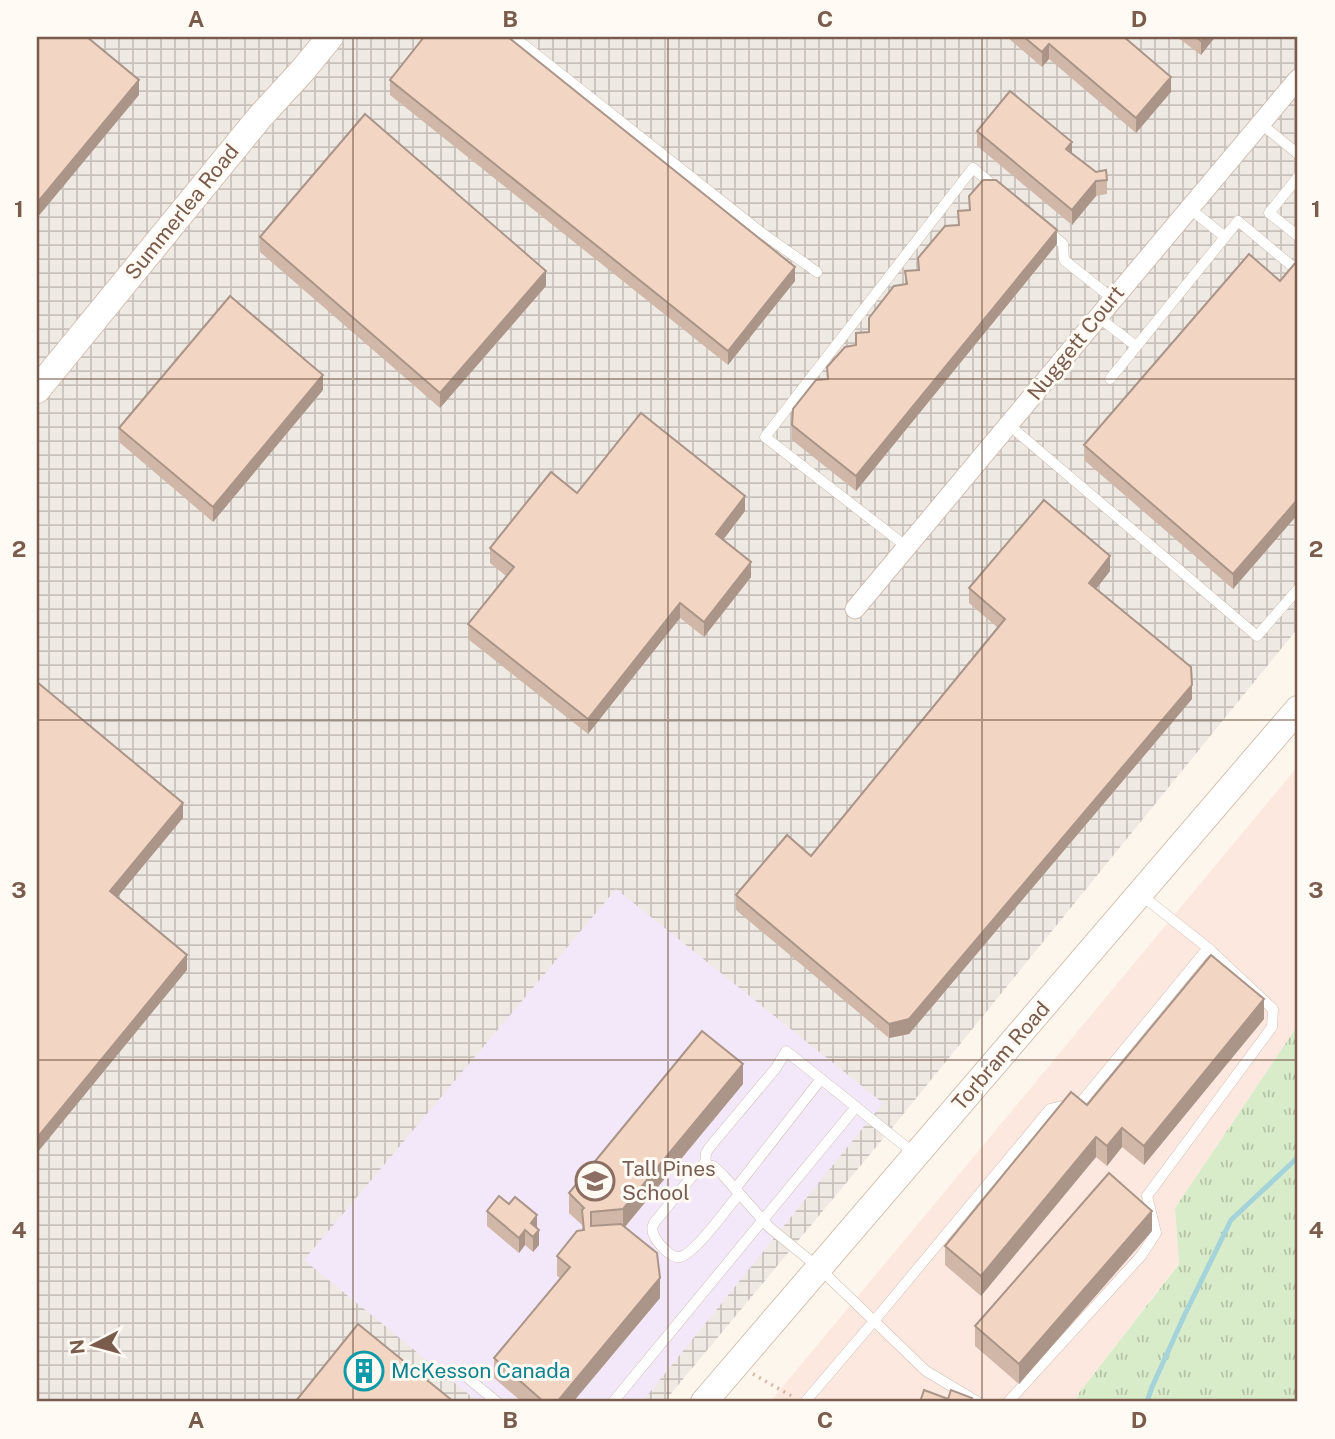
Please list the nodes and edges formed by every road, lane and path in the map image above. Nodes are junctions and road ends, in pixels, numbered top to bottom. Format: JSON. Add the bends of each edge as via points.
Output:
{"nodes":[{"id":1,"x":330,"y":37,"type":"edge"},
{"id":2,"x":514,"y":37,"type":"edge"},
{"id":3,"x":1298,"y":79,"type":"edge"},
{"id":4,"x":1261,"y":123,"type":"junction"},
{"id":5,"x":1298,"y":154,"type":"edge"},
{"id":6,"x":1298,"y":177,"type":"edge"},
{"id":7,"x":1003,"y":194,"type":"edge"},
{"id":8,"x":1189,"y":208,"type":"junction"},
{"id":9,"x":1043,"y":227,"type":"edge"},
{"id":10,"x":1298,"y":236,"type":"edge"},
{"id":11,"x":1224,"y":237,"type":"junction"},
{"id":12,"x":1298,"y":271,"type":"edge"},
{"id":13,"x":817,"y":272,"type":"dead end"},
{"id":14,"x":1112,"y":298,"type":"junction"},
{"id":15,"x":1098,"y":317,"type":"junction"},
{"id":16,"x":1136,"y":346,"type":"junction"},
{"id":17,"x":1110,"y":379,"type":"dead end"},
{"id":18,"x":37,"y":390,"type":"edge"},
{"id":19,"x":1009,"y":425,"type":"junction"},
{"id":20,"x":907,"y":547,"type":"junction"},
{"id":21,"x":1298,"y":589,"type":"edge"},
{"id":22,"x":855,"y":609,"type":"dead end"},
{"id":23,"x":1298,"y":709,"type":"edge"},
{"id":24,"x":1140,"y":894,"type":"junction"},
{"id":25,"x":1208,"y":948,"type":"junction"},
{"id":26,"x":821,"y":1079,"type":"junction"},
{"id":27,"x":856,"y":1107,"type":"junction"},
{"id":28,"x":916,"y":1155,"type":"junction"},
{"id":29,"x":705,"y":1165,"type":"junction"},
{"id":30,"x":737,"y":1191,"type":"junction"},
{"id":31,"x":764,"y":1221,"type":"junction"},
{"id":32,"x":819,"y":1268,"type":"junction"},
{"id":33,"x":874,"y":1321,"type":"junction"},
{"id":34,"x":736,"y":1366,"type":"junction"},
{"id":35,"x":469,"y":1379,"type":"dead end"},
{"id":36,"x":497,"y":1402,"type":"edge"},
{"id":37,"x":613,"y":1402,"type":"edge"},
{"id":38,"x":704,"y":1402,"type":"edge"},
{"id":39,"x":803,"y":1402,"type":"edge"},
{"id":40,"x":978,"y":1402,"type":"edge"},
{"id":41,"x":1008,"y":1402,"type":"edge"}],
"edges":[{"from":1,"to":18,"type":"main road","name":"Summerlea Road"},
{"from":2,"to":13,"type":"lane"},
{"from":3,"to":4,"type":"street","name":"Nuggett Court"},
{"from":4,"to":5,"type":"lane"},
{"from":4,"to":8,"type":"street","name":"Nuggett Court"},
{"from":6,"to":10,"type":"lane","via":[[1269,212]]},
{"from":7,"to":20,"type":"lane","via":[[973,169],[765,437]]},
{"from":8,"to":11,"type":"lane"},
{"from":8,"to":14,"type":"street","name":"Nuggett Court"},
{"from":9,"to":14,"type":"lane","via":[[1063,244],[1063,260]]},
{"from":11,"to":12,"type":"lane","via":[[1238,221]]},
{"from":11,"to":16,"type":"lane"},
{"from":14,"to":15,"type":"street","name":"Nuggett Court"},
{"from":15,"to":16,"type":"lane"},
{"from":15,"to":19,"type":"street","name":"Nuggett Court"},
{"from":16,"to":17,"type":"lane"},
{"from":19,"to":20,"type":"street","name":"Nuggett Court"},
{"from":19,"to":21,"type":"lane","via":[[1257,636]]},
{"from":20,"to":22,"type":"street","name":"Nuggett Court"},
{"from":23,"to":24,"type":"main road","name":"Torbram Road"},
{"from":24,"to":25,"type":"lane"},
{"from":24,"to":28,"type":"main road","name":"Torbram Road"},
{"from":25,"to":33,"type":"lane","via":[[1082,1101],[1050,1109]]},
{"from":25,"to":41,"type":"lane","via":[[1273,1009],[1272,1027],[1147,1196],[1156,1233],[1141,1256]]},
{"from":26,"to":27,"type":"lane"},
{"from":26,"to":29,"type":"lane","via":[[786,1051],[709,1148]]},
{"from":26,"to":30,"type":"lane"},
{"from":27,"to":28,"type":"lane"},
{"from":27,"to":31,"type":"lane"},
{"from":28,"to":32,"type":"main road","name":"Torbram Road"},
{"from":29,"to":30,"type":"lane","via":[[713,1166]]},
{"from":29,"to":30,"type":"lane","via":[[652,1228],[672,1256],[683,1257],[693,1250]]},
{"from":30,"to":31,"type":"lane"},
{"from":31,"to":32,"type":"lane"},
{"from":31,"to":37,"type":"lane"},
{"from":32,"to":33,"type":"lane"},
{"from":32,"to":34,"type":"main road","name":"Torbram Road"},
{"from":33,"to":39,"type":"lane"},
{"from":33,"to":40,"type":"lane","via":[[926,1371]]},
{"from":34,"to":38,"type":"main road","name":"Torbram Road"},
{"from":34,"to":39,"type":"path"},
{"from":35,"to":36,"type":"lane"}]}
